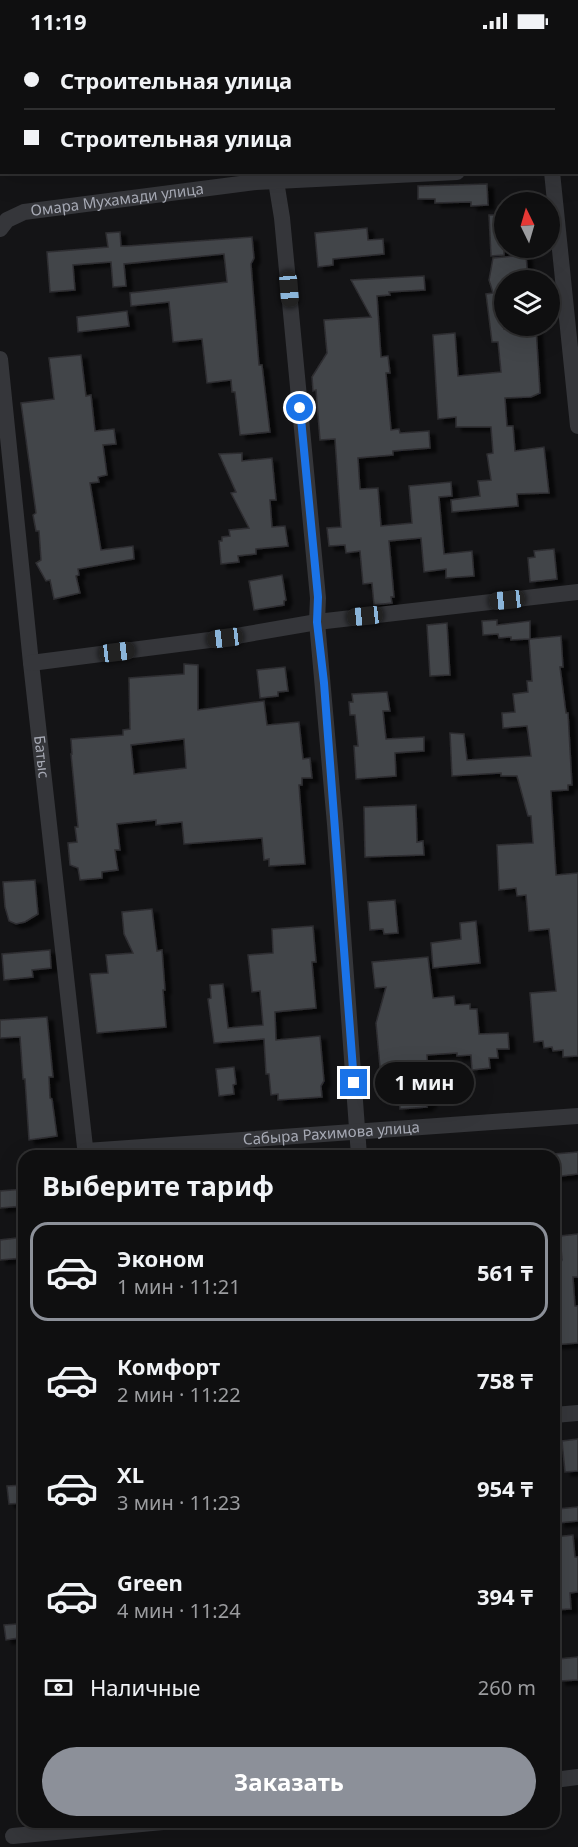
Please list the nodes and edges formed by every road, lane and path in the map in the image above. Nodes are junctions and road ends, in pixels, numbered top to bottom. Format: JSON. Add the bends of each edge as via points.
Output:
{"nodes":[{"id":1,"x":405,"y":174,"type":"edge"},
{"id":2,"x":552,"y":174,"type":"edge"},
{"id":3,"x":250,"y":177,"type":"edge"},
{"id":4,"x":276,"y":181,"type":"junction"},
{"id":5,"x":0,"y":229,"type":"edge"},
{"id":6,"x":0,"y":359,"type":"edge"},
{"id":7,"x":578,"y":426,"type":"edge"},
{"id":8,"x":578,"y":592,"type":"edge"},
{"id":9,"x":317,"y":622,"type":"junction"},
{"id":10,"x":31,"y":663,"type":"junction"},
{"id":11,"x":578,"y":1116,"type":"edge"},
{"id":12,"x":357,"y":1131,"type":"junction"},
{"id":13,"x":86,"y":1150,"type":"edge"},
{"id":14,"x":133,"y":1150,"type":"edge"},
{"id":15,"x":359,"y":1150,"type":"edge"},
{"id":16,"x":578,"y":1413,"type":"edge"},
{"id":17,"x":560,"y":1414,"type":"edge"},
{"id":18,"x":578,"y":1777,"type":"edge"},
{"id":19,"x":560,"y":1779,"type":"edge"},
{"id":20,"x":99,"y":1828,"type":"edge"},
{"id":21,"x":13,"y":1836,"type":"dead end"}],
"edges":[{"from":1,"to":4,"type":"street","name":"Омара Мухамади улица"},
{"from":2,"to":7,"type":"street"},
{"from":3,"to":4,"type":"street","name":"Омара Мухамади улица"},
{"from":3,"to":5,"type":"street","name":"Омара Мухамади улица","via":[[24,212],[7,220]]},
{"from":4,"to":9,"type":"street","via":[[317,586]]},
{"from":6,"to":10,"type":"street","name":"Батыс"},
{"from":8,"to":9,"type":"street"},
{"from":9,"to":10,"type":"street"},
{"from":9,"to":12,"type":"street"},
{"from":10,"to":13,"type":"street","name":"Батыс"},
{"from":11,"to":12,"type":"street","name":"Сабыра Рахимова улица"},
{"from":12,"to":14,"type":"street","name":"Сабыра Рахимова улица"},
{"from":12,"to":15,"type":"street"},
{"from":16,"to":17,"type":"street"},
{"from":18,"to":19,"type":"street"},
{"from":20,"to":21,"type":"street"}]}
